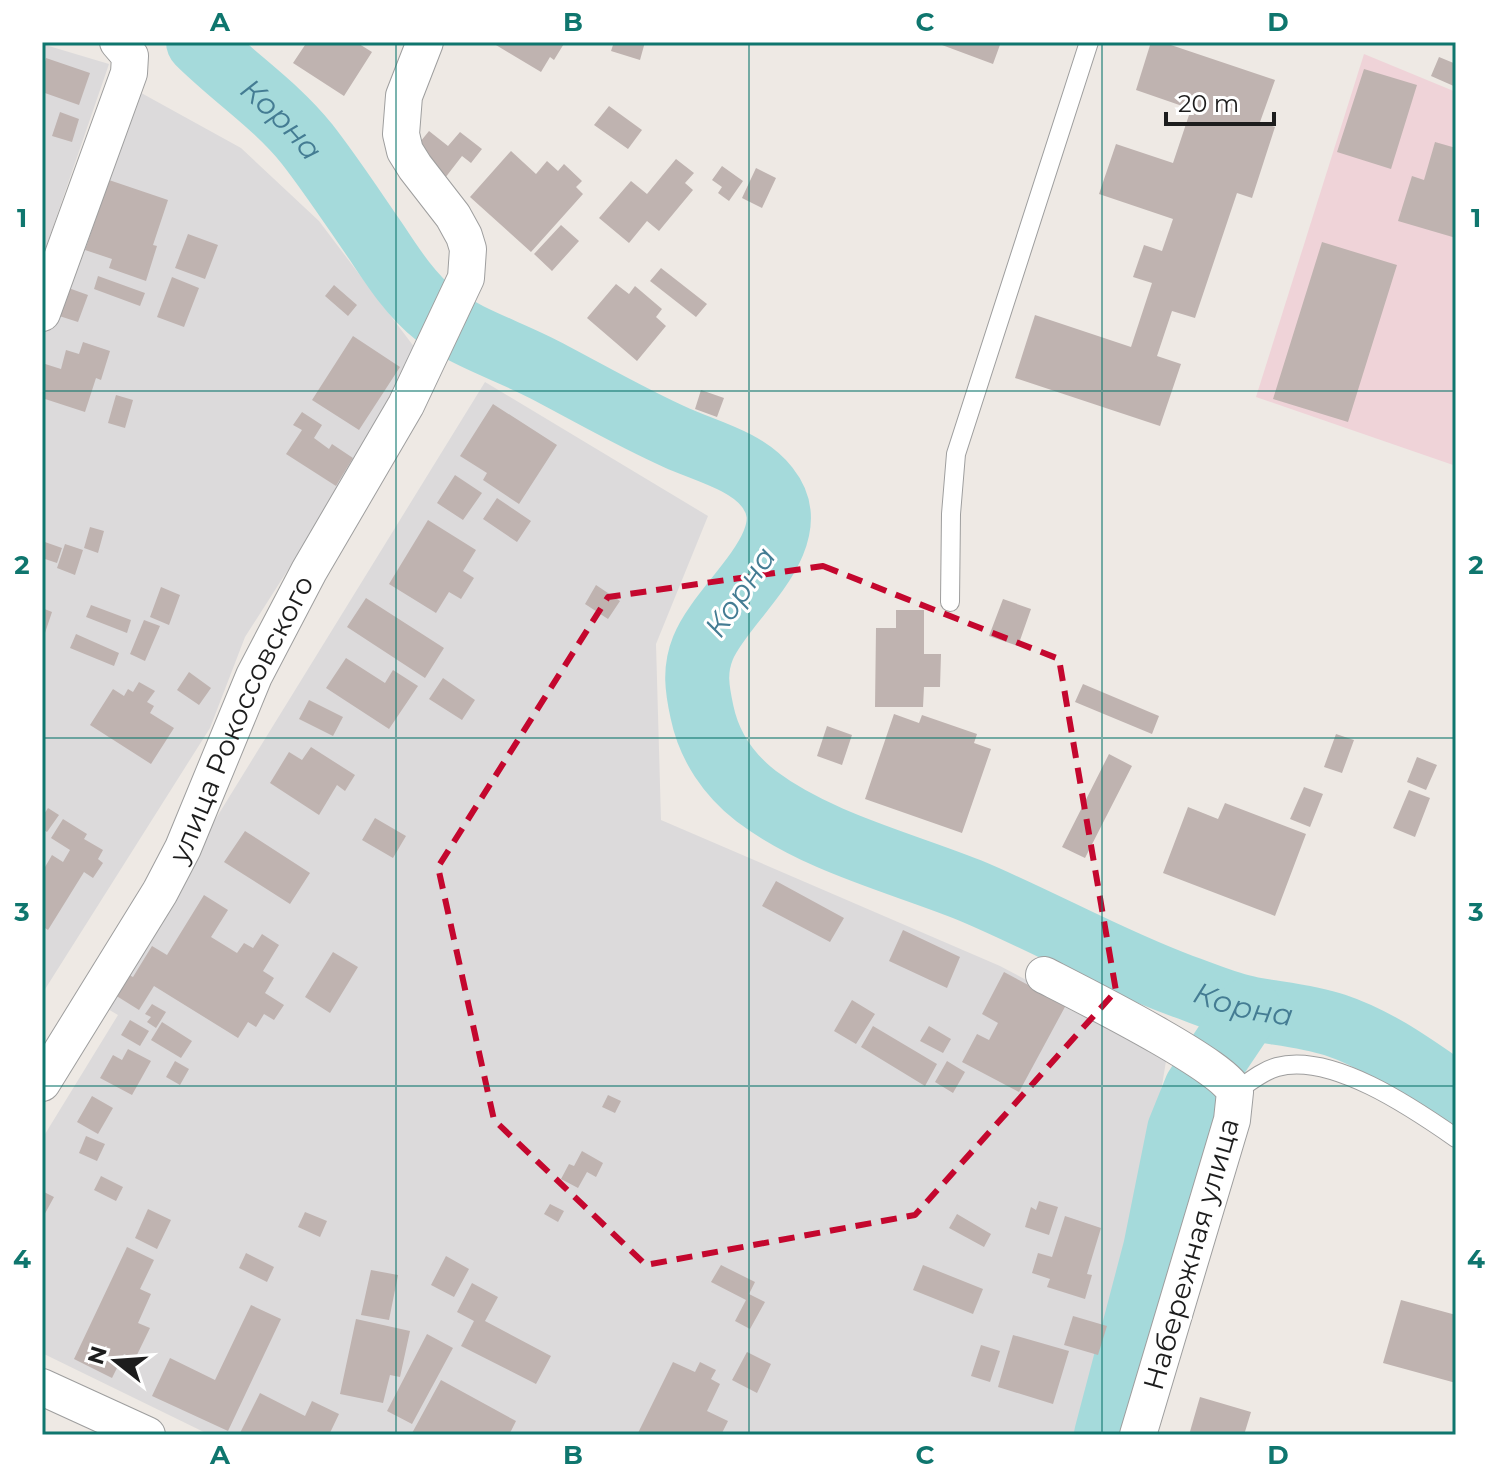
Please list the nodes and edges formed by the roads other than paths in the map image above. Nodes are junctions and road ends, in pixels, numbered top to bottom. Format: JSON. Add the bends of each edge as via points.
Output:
{"nodes":[{"id":1,"x":425,"y":42,"type":"edge"},
{"id":2,"x":1089,"y":42,"type":"edge"},
{"id":3,"x":123,"y":58,"type":"edge"},
{"id":4,"x":42,"y":313,"type":"edge"},
{"id":5,"x":950,"y":602,"type":"dead end"},
{"id":6,"x":1044,"y":975,"type":"dead end"},
{"id":7,"x":42,"y":1083,"type":"edge"},
{"id":8,"x":1230,"y":1084,"type":"junction"},
{"id":9,"x":1456,"y":1138,"type":"edge"},
{"id":10,"x":42,"y":1387,"type":"edge"},
{"id":11,"x":147,"y":1435,"type":"edge"},
{"id":12,"x":1138,"y":1435,"type":"edge"}],
"edges":[{"from":1,"to":7,"type":"street","name":"улица Рокоссовского","via":[[404,96],[401,134],[405,151],[464,236],[469,266],[460,295],[406,405],[254,676],[160,892]]},
{"from":2,"to":5,"type":"lane","via":[[956,454]]},
{"from":3,"to":4,"type":"street"},
{"from":6,"to":8,"type":"street","via":[[1191,1056]]},
{"from":8,"to":9,"type":"lane","via":[[1274,1067],[1314,1065],[1379,1091]]},
{"from":8,"to":12,"type":"street","name":"Набережная улица","via":[[1232,1120]]},
{"from":10,"to":11,"type":"street"}]}
